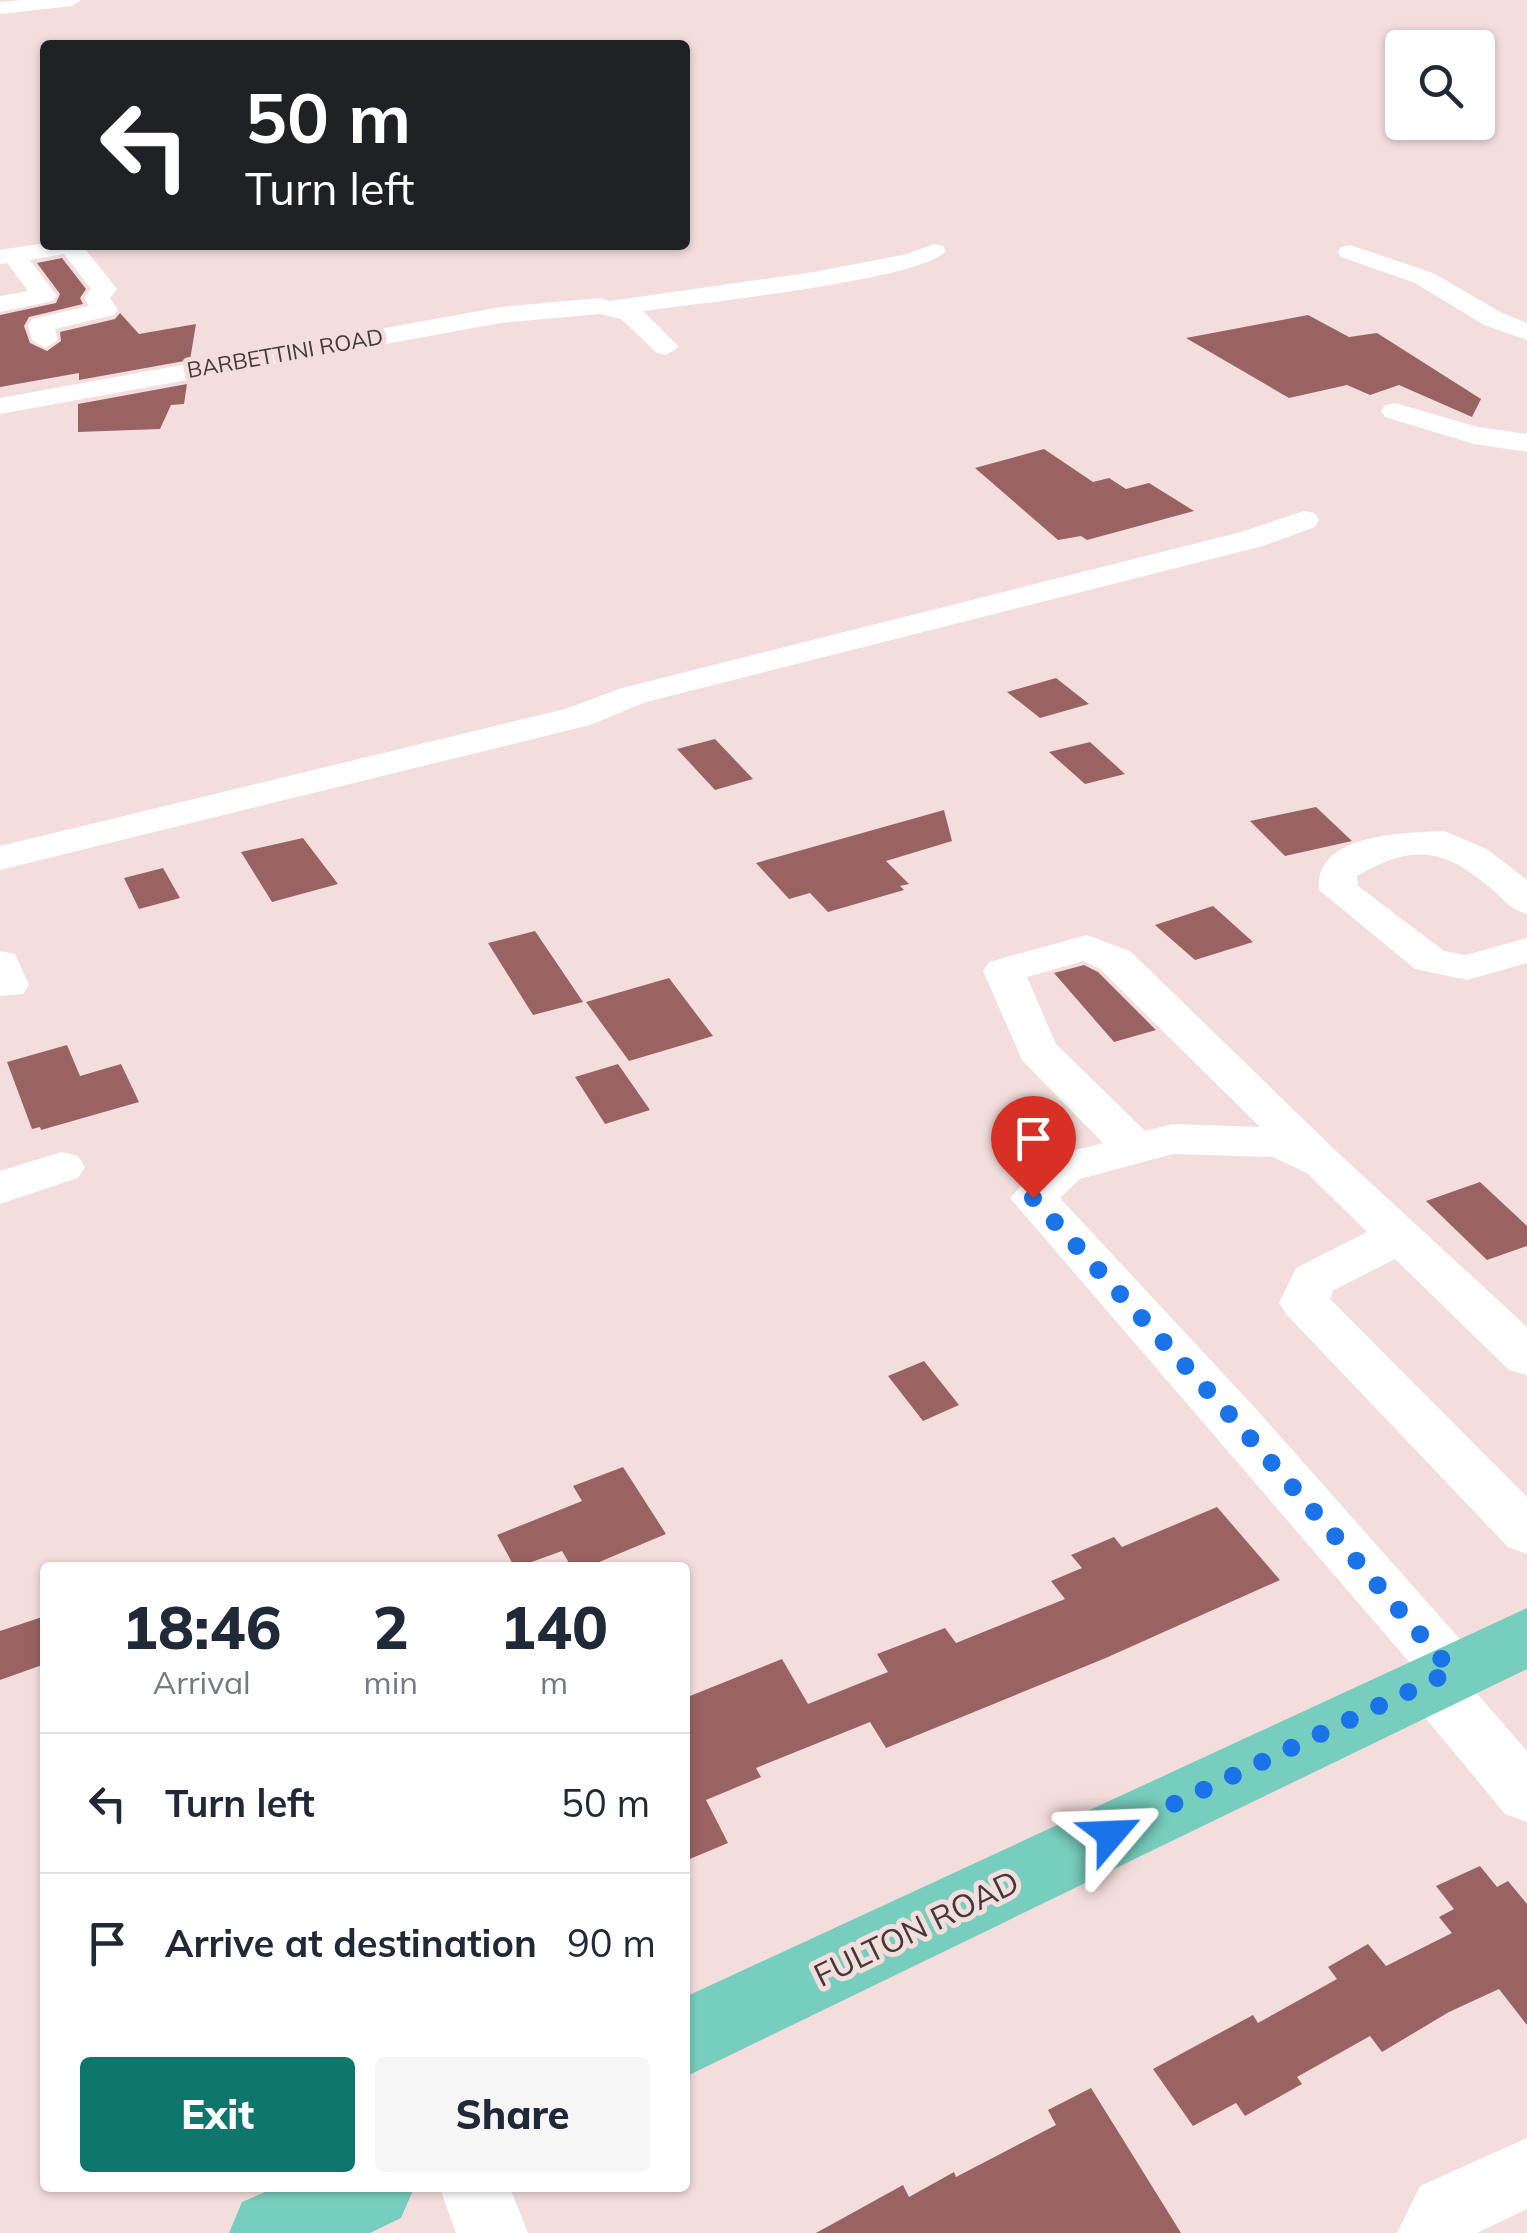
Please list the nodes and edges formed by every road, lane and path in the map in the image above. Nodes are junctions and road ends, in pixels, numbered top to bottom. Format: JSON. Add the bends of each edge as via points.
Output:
{"nodes":[{"id":1,"x":72,"y":0,"type":"edge"},
{"id":2,"x":0,"y":8,"type":"edge"},
{"id":3,"x":45,"y":250,"type":"edge"},
{"id":4,"x":73,"y":250,"type":"edge"},
{"id":5,"x":934,"y":251,"type":"dead end"},
{"id":6,"x":1350,"y":252,"type":"dead end"},
{"id":7,"x":7,"y":256,"type":"edge"},
{"id":8,"x":0,"y":304,"type":"edge"},
{"id":9,"x":616,"y":307,"type":"junction"},
{"id":10,"x":1527,"y":332,"type":"edge"},
{"id":11,"x":45,"y":340,"type":"dead end"},
{"id":12,"x":666,"y":347,"type":"dead end"},
{"id":13,"x":0,"y":406,"type":"edge"},
{"id":14,"x":1395,"y":411,"type":"dead end"},
{"id":15,"x":1527,"y":443,"type":"edge"},
{"id":16,"x":1304,"y":520,"type":"dead end"},
{"id":17,"x":634,"y":695,"type":"junction"},
{"id":18,"x":0,"y":840,"type":"edge"},
{"id":19,"x":0,"y":858,"type":"edge"},
{"id":20,"x":1527,"y":902,"type":"edge"},
{"id":21,"x":1527,"y":950,"type":"edge"},
{"id":22,"x":1136,"y":1149,"type":"junction"},
{"id":23,"x":1323,"y":1162,"type":"junction"},
{"id":24,"x":62,"y":1167,"type":"dead end"},
{"id":25,"x":0,"y":1188,"type":"edge"},
{"id":26,"x":1400,"y":1236,"type":"junction"},
{"id":27,"x":1527,"y":1357,"type":"edge"},
{"id":28,"x":1527,"y":1532,"type":"edge"},
{"id":29,"x":1527,"y":1637,"type":"edge"},
{"id":30,"x":1441,"y":1676,"type":"junction"},
{"id":31,"x":1527,"y":1795,"type":"edge"},
{"id":32,"x":690,"y":2036,"type":"edge"},
{"id":33,"x":1527,"y":2172,"type":"edge"},
{"id":34,"x":362,"y":2192,"type":"edge"},
{"id":35,"x":477,"y":2192,"type":"edge"},
{"id":36,"x":273,"y":2233,"type":"edge"},
{"id":37,"x":492,"y":2233,"type":"edge"},
{"id":38,"x":1433,"y":2233,"type":"edge"}],
"edges":[{"from":1,"to":2,"type":"street"},
{"from":3,"to":7,"type":"street"},
{"from":4,"to":11,"type":"street","via":[[104,289],[97,298],[105,310],[41,325]]},
{"from":5,"to":9,"type":"street","name":"BARBETTINI ROAD","via":[[814,280]]},
{"from":6,"to":10,"type":"street","via":[[1424,278]]},
{"from":7,"to":8,"type":"street","via":[[44,296]]},
{"from":9,"to":12,"type":"street"},
{"from":9,"to":13,"type":"street","name":"BARBETTINI ROAD","via":[[501,314]]},
{"from":14,"to":15,"type":"street"},
{"from":16,"to":17,"type":"street","via":[[1252,539]]},
{"from":17,"to":18,"type":"street","via":[[572,703]]},
{"from":17,"to":19,"type":"street","via":[[578,717]]},
{"from":20,"to":21,"type":"street","via":[[1473,857],[1444,843],[1383,845],[1337,871],[1339,890],[1430,960],[1467,968]]},
{"from":22,"to":23,"type":"street","via":[[1173,1139],[1280,1142]]},
{"from":22,"to":23,"type":"street","via":[[1037,1050],[1004,971],[1087,947],[1115,960]]},
{"from":22,"to":30,"type":"street","via":[[1064,1168],[1033,1198],[1238,1424]]},
{"from":23,"to":26,"type":"street"},
{"from":24,"to":25,"type":"street"},
{"from":26,"to":27,"type":"street"},
{"from":26,"to":28,"type":"street","via":[[1312,1280],[1304,1303]]},
{"from":29,"to":30,"type":"main road","name":"FULTON ROAD"},
{"from":30,"to":31,"type":"street"},
{"from":30,"to":32,"type":"main road","name":"FULTON ROAD"},
{"from":33,"to":38,"type":"street","via":[[1444,2211]]},
{"from":34,"to":36,"type":"main road"},
{"from":35,"to":37,"type":"street"}]}
